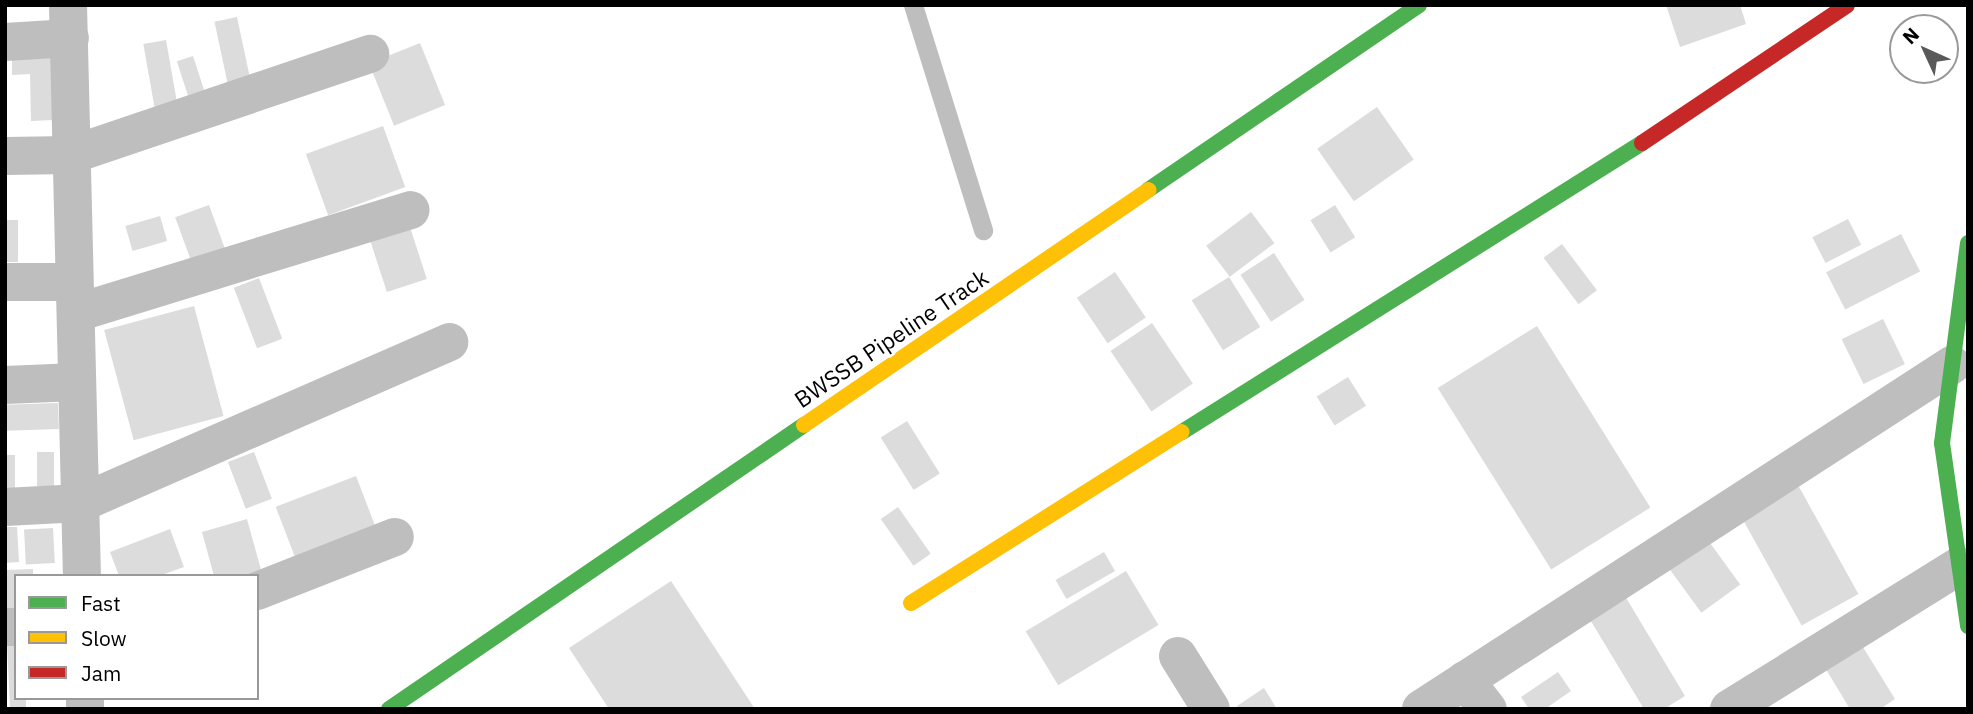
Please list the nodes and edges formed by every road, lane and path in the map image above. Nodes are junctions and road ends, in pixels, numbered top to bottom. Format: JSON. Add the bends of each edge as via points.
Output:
{"nodes":[{"id":1,"x":913,"y":5,"type":"edge"},
{"id":2,"x":1419,"y":5,"type":"edge"},
{"id":3,"x":1847,"y":5,"type":"edge"},
{"id":4,"x":69,"y":22,"type":"edge"},
{"id":5,"x":5,"y":42,"type":"edge"},
{"id":6,"x":370,"y":54,"type":"dead end"},
{"id":7,"x":71,"y":155,"type":"junction"},
{"id":8,"x":5,"y":156,"type":"edge"},
{"id":9,"x":411,"y":210,"type":"dead end"},
{"id":10,"x":983,"y":230,"type":"dead end"},
{"id":11,"x":1968,"y":243,"type":"edge"},
{"id":12,"x":5,"y":282,"type":"edge"},
{"id":13,"x":75,"y":297,"type":"junction"},
{"id":14,"x":449,"y":342,"type":"dead end"},
{"id":15,"x":1952,"y":365,"type":"junction"},
{"id":16,"x":77,"y":382,"type":"junction"},
{"id":17,"x":5,"y":385,"type":"edge"},
{"id":18,"x":81,"y":503,"type":"junction"},
{"id":19,"x":5,"y":507,"type":"edge"},
{"id":20,"x":395,"y":537,"type":"dead end"},
{"id":21,"x":1959,"y":566,"type":"junction"},
{"id":22,"x":82,"y":574,"type":"edge"},
{"id":23,"x":259,"y":590,"type":"edge"},
{"id":24,"x":911,"y":603,"type":"dead end"},
{"id":25,"x":1968,"y":626,"type":"edge"},
{"id":26,"x":1178,"y":656,"type":"dead end"},
{"id":27,"x":1477,"y":695,"type":"edge"},
{"id":28,"x":389,"y":709,"type":"edge"},
{"id":29,"x":1211,"y":709,"type":"edge"},
{"id":30,"x":1421,"y":709,"type":"edge"},
{"id":31,"x":1729,"y":709,"type":"edge"}],
"edges":[{"from":1,"to":10,"type":"lane"},
{"from":2,"to":28,"type":"street","name":"BWSSB Pipeline Track"},
{"from":3,"to":24,"type":"street","via":[[1661,131]]},
{"from":4,"to":5,"type":"street"},
{"from":4,"to":7,"type":"street"},
{"from":6,"to":7,"type":"street"},
{"from":7,"to":8,"type":"street"},
{"from":7,"to":13,"type":"street"},
{"from":9,"to":13,"type":"street"},
{"from":11,"to":15,"type":"street"},
{"from":12,"to":13,"type":"street"},
{"from":13,"to":16,"type":"street"},
{"from":14,"to":18,"type":"street"},
{"from":15,"to":21,"type":"street","via":[[1942,443]]},
{"from":15,"to":27,"type":"street"},
{"from":16,"to":17,"type":"street"},
{"from":16,"to":18,"type":"street"},
{"from":18,"to":19,"type":"street"},
{"from":18,"to":22,"type":"street"},
{"from":20,"to":23,"type":"street"},
{"from":21,"to":25,"type":"street"},
{"from":21,"to":31,"type":"street"},
{"from":26,"to":29,"type":"street"},
{"from":27,"to":30,"type":"street"}]}
